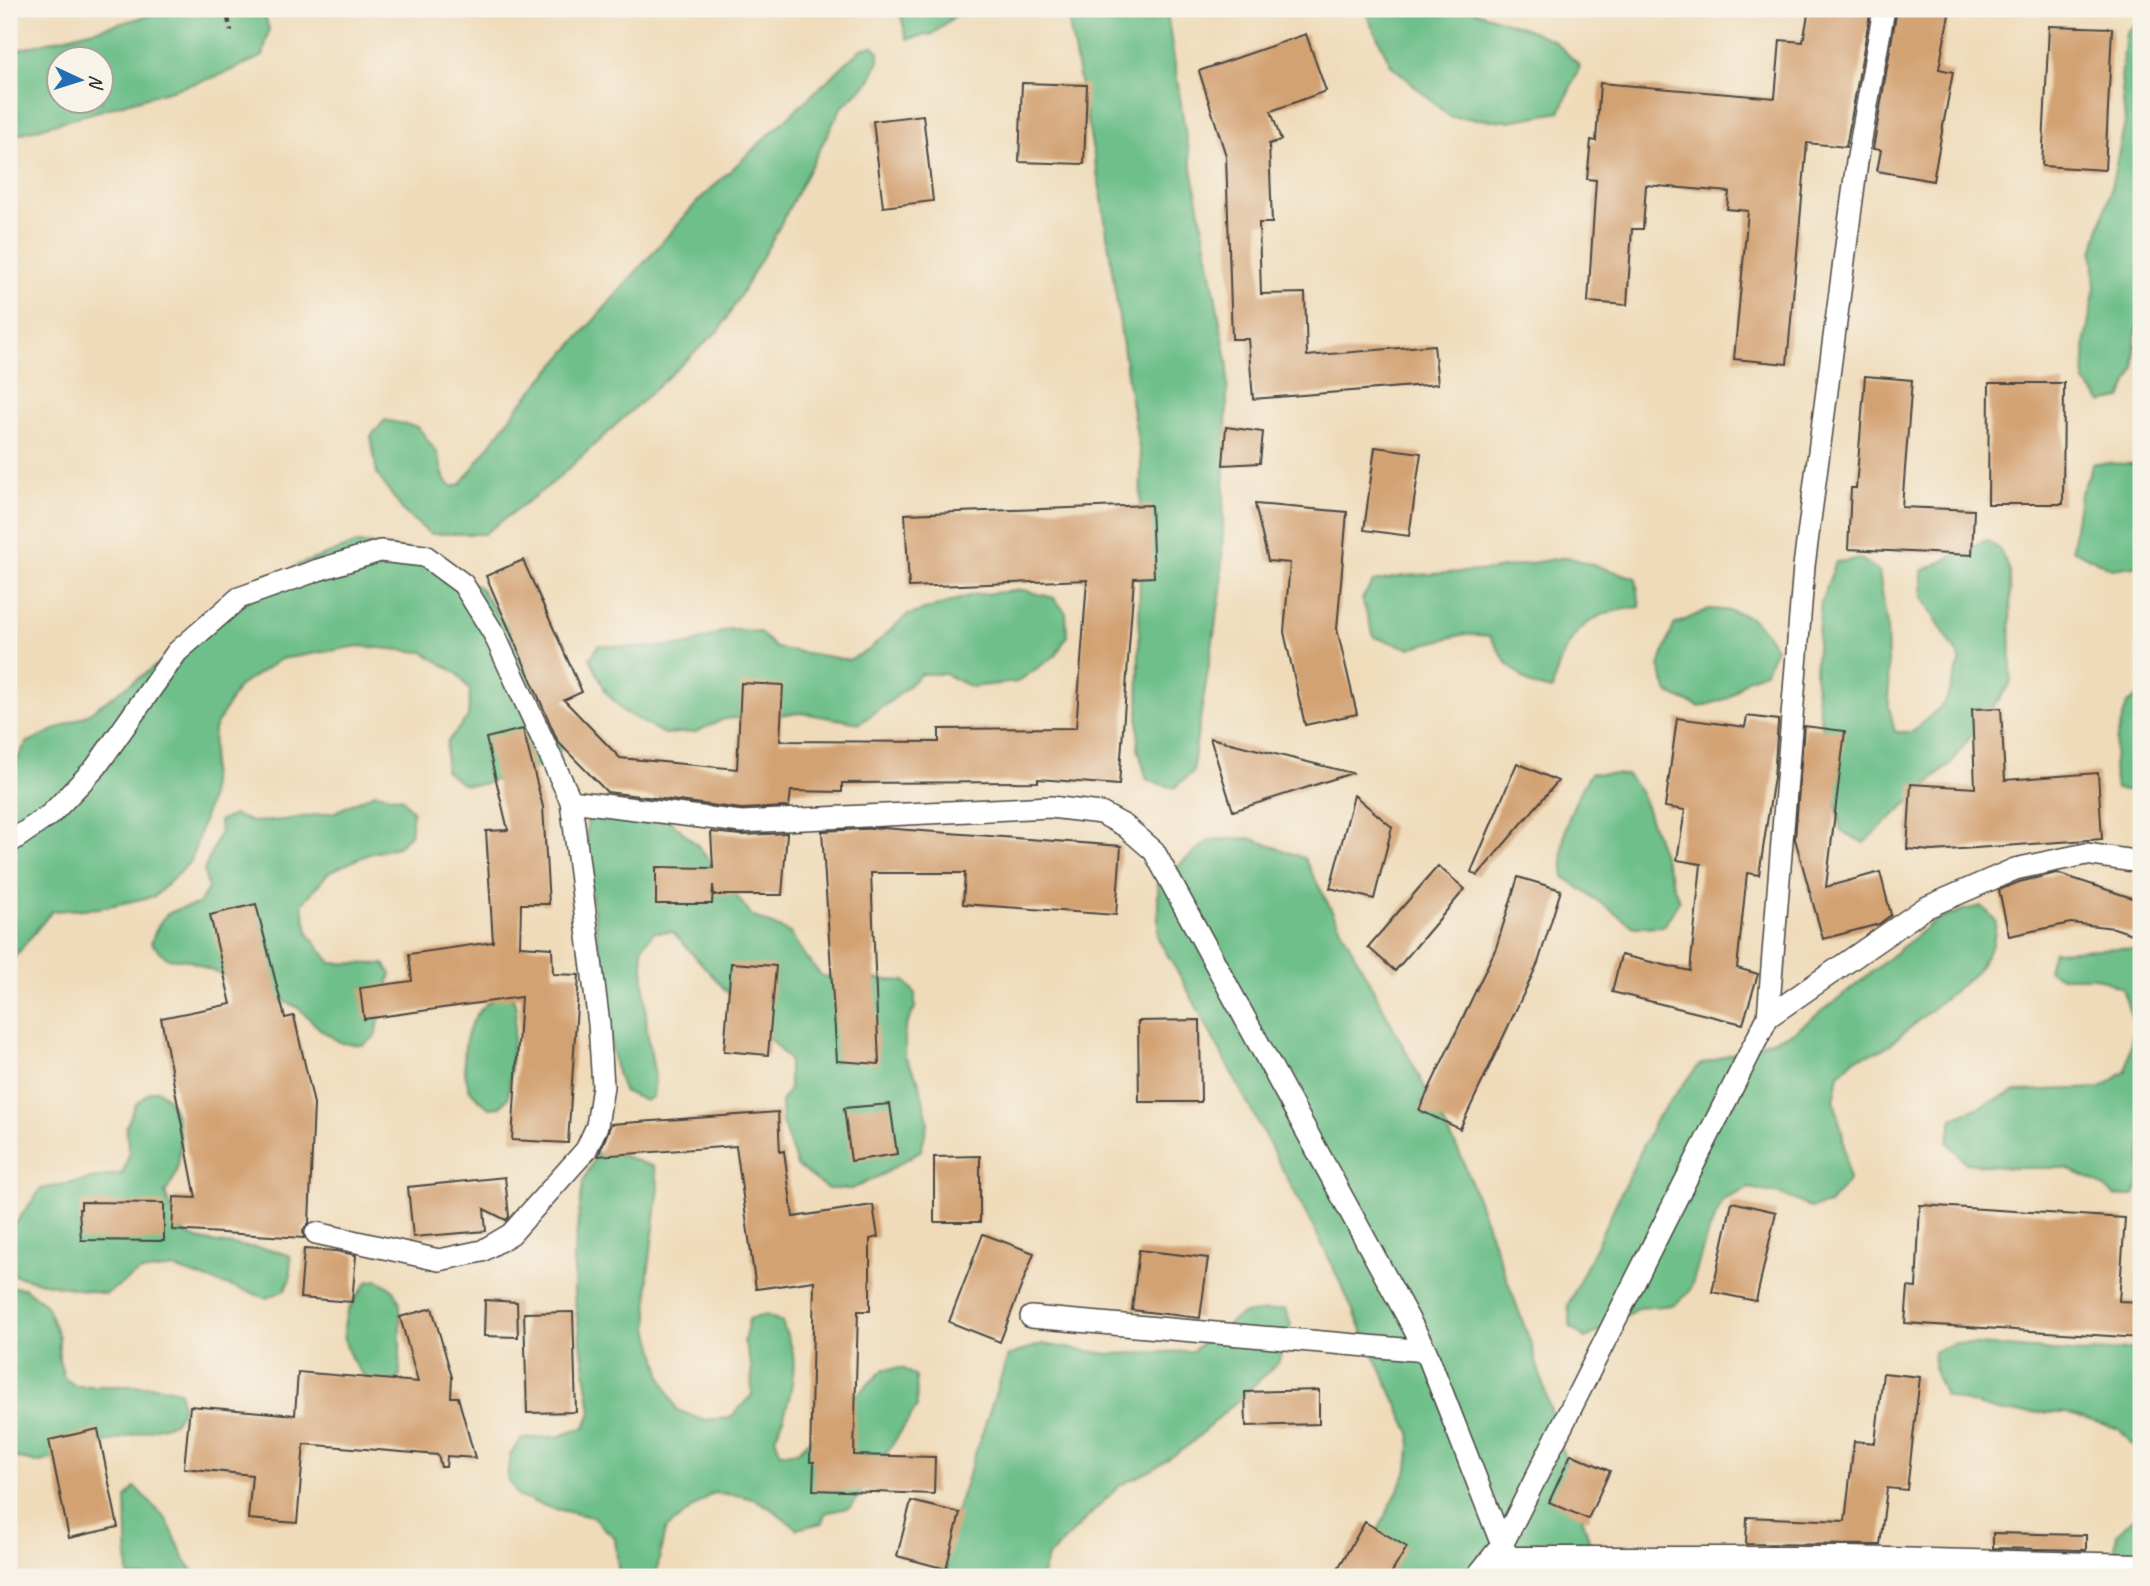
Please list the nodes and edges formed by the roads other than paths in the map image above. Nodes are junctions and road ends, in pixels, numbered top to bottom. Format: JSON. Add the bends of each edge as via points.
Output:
{"nodes":[{"id":1,"x":1884,"y":9,"type":"edge"},
{"id":2,"x":571,"y":801,"type":"junction"},
{"id":3,"x":9,"y":843,"type":"edge"},
{"id":4,"x":2141,"y":862,"type":"edge"},
{"id":5,"x":1769,"y":1017,"type":"junction"},
{"id":6,"x":316,"y":1233,"type":"dead end"},
{"id":7,"x":1031,"y":1317,"type":"dead end"},
{"id":8,"x":1426,"y":1351,"type":"junction"},
{"id":9,"x":1511,"y":1563,"type":"edge"},
{"id":10,"x":2141,"y":1573,"type":"edge"},
{"id":11,"x":1476,"y":1577,"type":"edge"}],
"edges":[{"from":1,"to":5,"type":"lane","via":[[1857,162],[1804,566]]},
{"from":2,"to":3,"type":"lane","via":[[494,634],[463,584],[425,556],[380,551],[239,598],[177,652],[96,767],[51,814]]},
{"from":2,"to":6,"type":"lane","via":[[603,1086],[597,1126],[586,1150],[511,1234],[482,1251],[439,1260]]},
{"from":2,"to":8,"type":"lane","via":[[741,822],[1051,807],[1101,813],[1125,826],[1154,851]]},
{"from":4,"to":5,"type":"lane","via":[[2086,854],[2015,869],[1925,908]]},
{"from":5,"to":9,"type":"lane"},
{"from":7,"to":8,"type":"lane"},
{"from":8,"to":9,"type":"lane"},
{"from":9,"to":10,"type":"street"},
{"from":9,"to":11,"type":"lane"}]}
